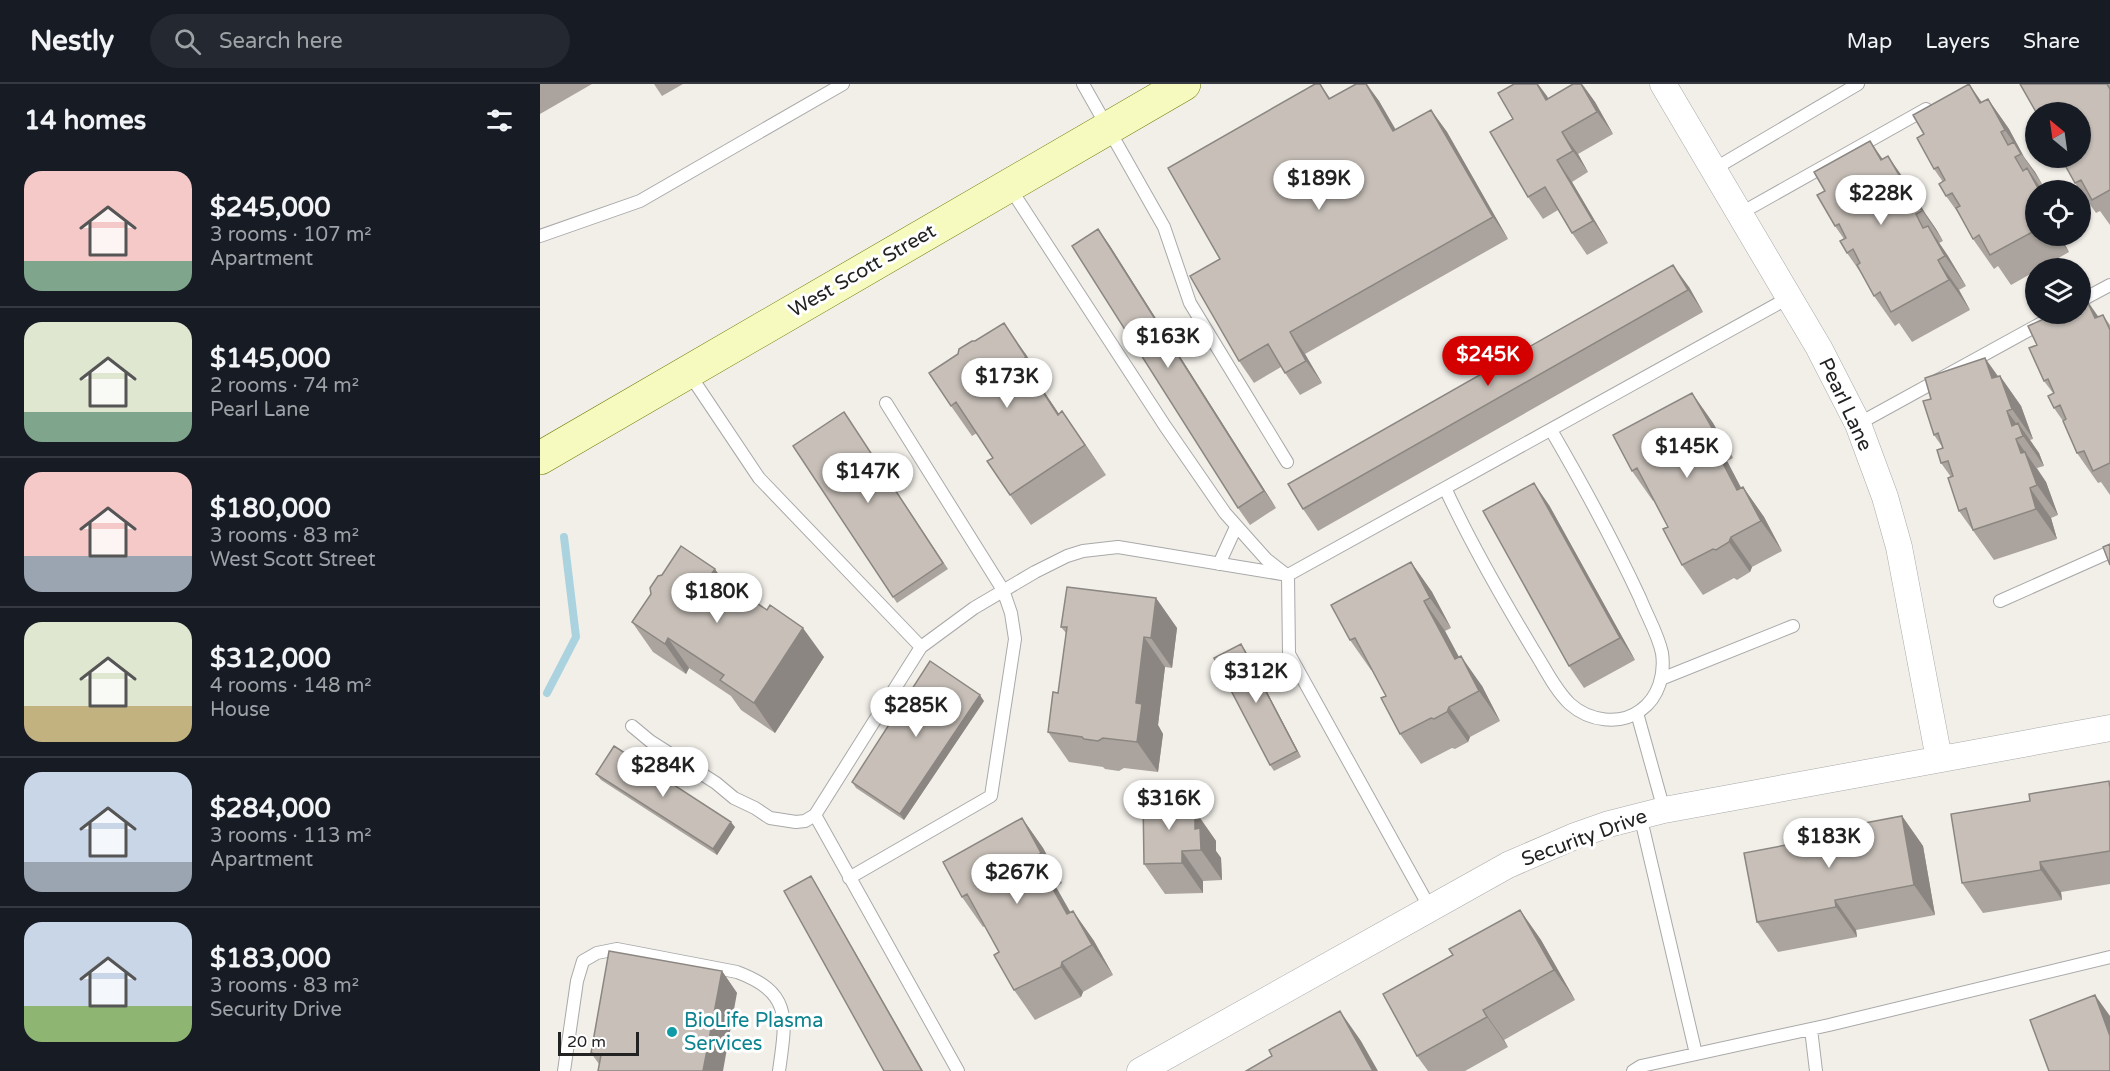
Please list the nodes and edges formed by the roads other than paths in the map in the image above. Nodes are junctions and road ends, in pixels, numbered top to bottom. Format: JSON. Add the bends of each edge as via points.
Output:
{"nodes":[{"id":1,"x":843,"y":84,"type":"edge"},
{"id":2,"x":1083,"y":84,"type":"edge"},
{"id":3,"x":1184,"y":84,"type":"edge"},
{"id":4,"x":1663,"y":84,"type":"edge"},
{"id":5,"x":1858,"y":84,"type":"edge"},
{"id":6,"x":1942,"y":101,"type":"edge"},
{"id":7,"x":1108,"y":128,"type":"junction"},
{"id":8,"x":1714,"y":169,"type":"junction"},
{"id":9,"x":1008,"y":185,"type":"junction"},
{"id":10,"x":1741,"y":213,"type":"junction"},
{"id":11,"x":540,"y":236,"type":"edge"},
{"id":12,"x":2110,"y":285,"type":"edge"},
{"id":13,"x":2091,"y":295,"type":"edge"},
{"id":14,"x":1790,"y":297,"type":"junction"},
{"id":15,"x":2040,"y":324,"type":"edge"},
{"id":16,"x":688,"y":372,"type":"junction"},
{"id":17,"x":886,"y":403,"type":"dead end"},
{"id":18,"x":1858,"y":424,"type":"junction"},
{"id":19,"x":1551,"y":430,"type":"junction"},
{"id":20,"x":540,"y":459,"type":"edge"},
{"id":21,"x":1287,"y":462,"type":"dead end"},
{"id":22,"x":1445,"y":488,"type":"junction"},
{"id":23,"x":1236,"y":527,"type":"junction"},
{"id":24,"x":2110,"y":552,"type":"edge"},
{"id":25,"x":1219,"y":564,"type":"junction"},
{"id":26,"x":1288,"y":575,"type":"junction"},
{"id":27,"x":1003,"y":590,"type":"junction"},
{"id":28,"x":2000,"y":601,"type":"dead end"},
{"id":29,"x":1793,"y":626,"type":"dead end"},
{"id":30,"x":921,"y":647,"type":"junction"},
{"id":31,"x":1661,"y":679,"type":"junction"},
{"id":32,"x":1637,"y":713,"type":"junction"},
{"id":33,"x":633,"y":726,"type":"dead end"},
{"id":34,"x":2110,"y":728,"type":"edge"},
{"id":35,"x":1939,"y":759,"type":"junction"},
{"id":36,"x":1652,"y":813,"type":"junction"},
{"id":37,"x":814,"y":815,"type":"junction"},
{"id":38,"x":849,"y":878,"type":"junction"},
{"id":39,"x":1430,"y":908,"type":"junction"},
{"id":40,"x":2110,"y":957,"type":"edge"},
{"id":41,"x":1811,"y":1029,"type":"junction"},
{"id":42,"x":1696,"y":1054,"type":"junction"},
{"id":43,"x":564,"y":1071,"type":"edge"},
{"id":44,"x":779,"y":1071,"type":"edge"},
{"id":45,"x":957,"y":1071,"type":"edge"},
{"id":46,"x":1140,"y":1071,"type":"edge"},
{"id":47,"x":1633,"y":1071,"type":"edge"},
{"id":48,"x":1816,"y":1071,"type":"edge"}],
"edges":[{"from":1,"to":11,"type":"lane","via":[[640,201]]},
{"from":2,"to":7,"type":"lane"},
{"from":3,"to":7,"type":"main road","name":"West Scott Street"},
{"from":4,"to":8,"type":"street","name":"Pearl Lane"},
{"from":5,"to":8,"type":"lane"},
{"from":6,"to":10,"type":"lane"},
{"from":7,"to":9,"type":"main road","name":"West Scott Street"},
{"from":7,"to":21,"type":"lane","via":[[1164,228],[1190,303]]},
{"from":8,"to":10,"type":"street","name":"Pearl Lane"},
{"from":9,"to":16,"type":"main road","name":"West Scott Street"},
{"from":9,"to":23,"type":"lane","via":[[1165,426]]},
{"from":10,"to":14,"type":"street","name":"Pearl Lane"},
{"from":12,"to":13,"type":"lane"},
{"from":14,"to":18,"type":"street","name":"Pearl Lane"},
{"from":14,"to":19,"type":"lane"},
{"from":15,"to":18,"type":"lane"},
{"from":16,"to":20,"type":"main road","name":"West Scott Street"},
{"from":16,"to":30,"type":"lane","via":[[759,478]]},
{"from":17,"to":27,"type":"lane"},
{"from":18,"to":35,"type":"street","name":"Pearl Lane","via":[[1899,547]]},
{"from":19,"to":22,"type":"lane"},
{"from":19,"to":31,"type":"lane","via":[[1646,611],[1661,653]]},
{"from":22,"to":26,"type":"lane"},
{"from":22,"to":32,"type":"lane","via":[[1512,615],[1564,697],[1584,713],[1601,718],[1618,719]]},
{"from":23,"to":25,"type":"lane"},
{"from":23,"to":26,"type":"lane","via":[[1266,559]]},
{"from":24,"to":28,"type":"lane"},
{"from":25,"to":26,"type":"lane"},
{"from":25,"to":27,"type":"lane","via":[[1118,547],[1101,548],[1067,556]]},
{"from":26,"to":39,"type":"lane","via":[[1289,654]]},
{"from":27,"to":30,"type":"lane"},
{"from":27,"to":38,"type":"lane","via":[[1015,639],[991,796]]},
{"from":29,"to":31,"type":"lane"},
{"from":30,"to":37,"type":"lane"},
{"from":31,"to":32,"type":"lane","via":[[1650,702]]},
{"from":32,"to":36,"type":"lane"},
{"from":33,"to":37,"type":"lane","via":[[734,798],[770,818],[796,822]]},
{"from":34,"to":35,"type":"street","name":"Security Drive"},
{"from":35,"to":36,"type":"street","name":"Security Drive"},
{"from":36,"to":39,"type":"street","name":"Security Drive","via":[[1600,827],[1541,850]]},
{"from":36,"to":42,"type":"lane"},
{"from":37,"to":38,"type":"lane"},
{"from":38,"to":45,"type":"lane"},
{"from":39,"to":46,"type":"street","name":"Security Drive"},
{"from":40,"to":41,"type":"lane"},
{"from":41,"to":42,"type":"lane"},
{"from":41,"to":48,"type":"lane"},
{"from":42,"to":47,"type":"lane"},
{"from":43,"to":44,"type":"lane","via":[[583,961],[617,949],[756,979],[781,1006],[785,1028]]}]}
